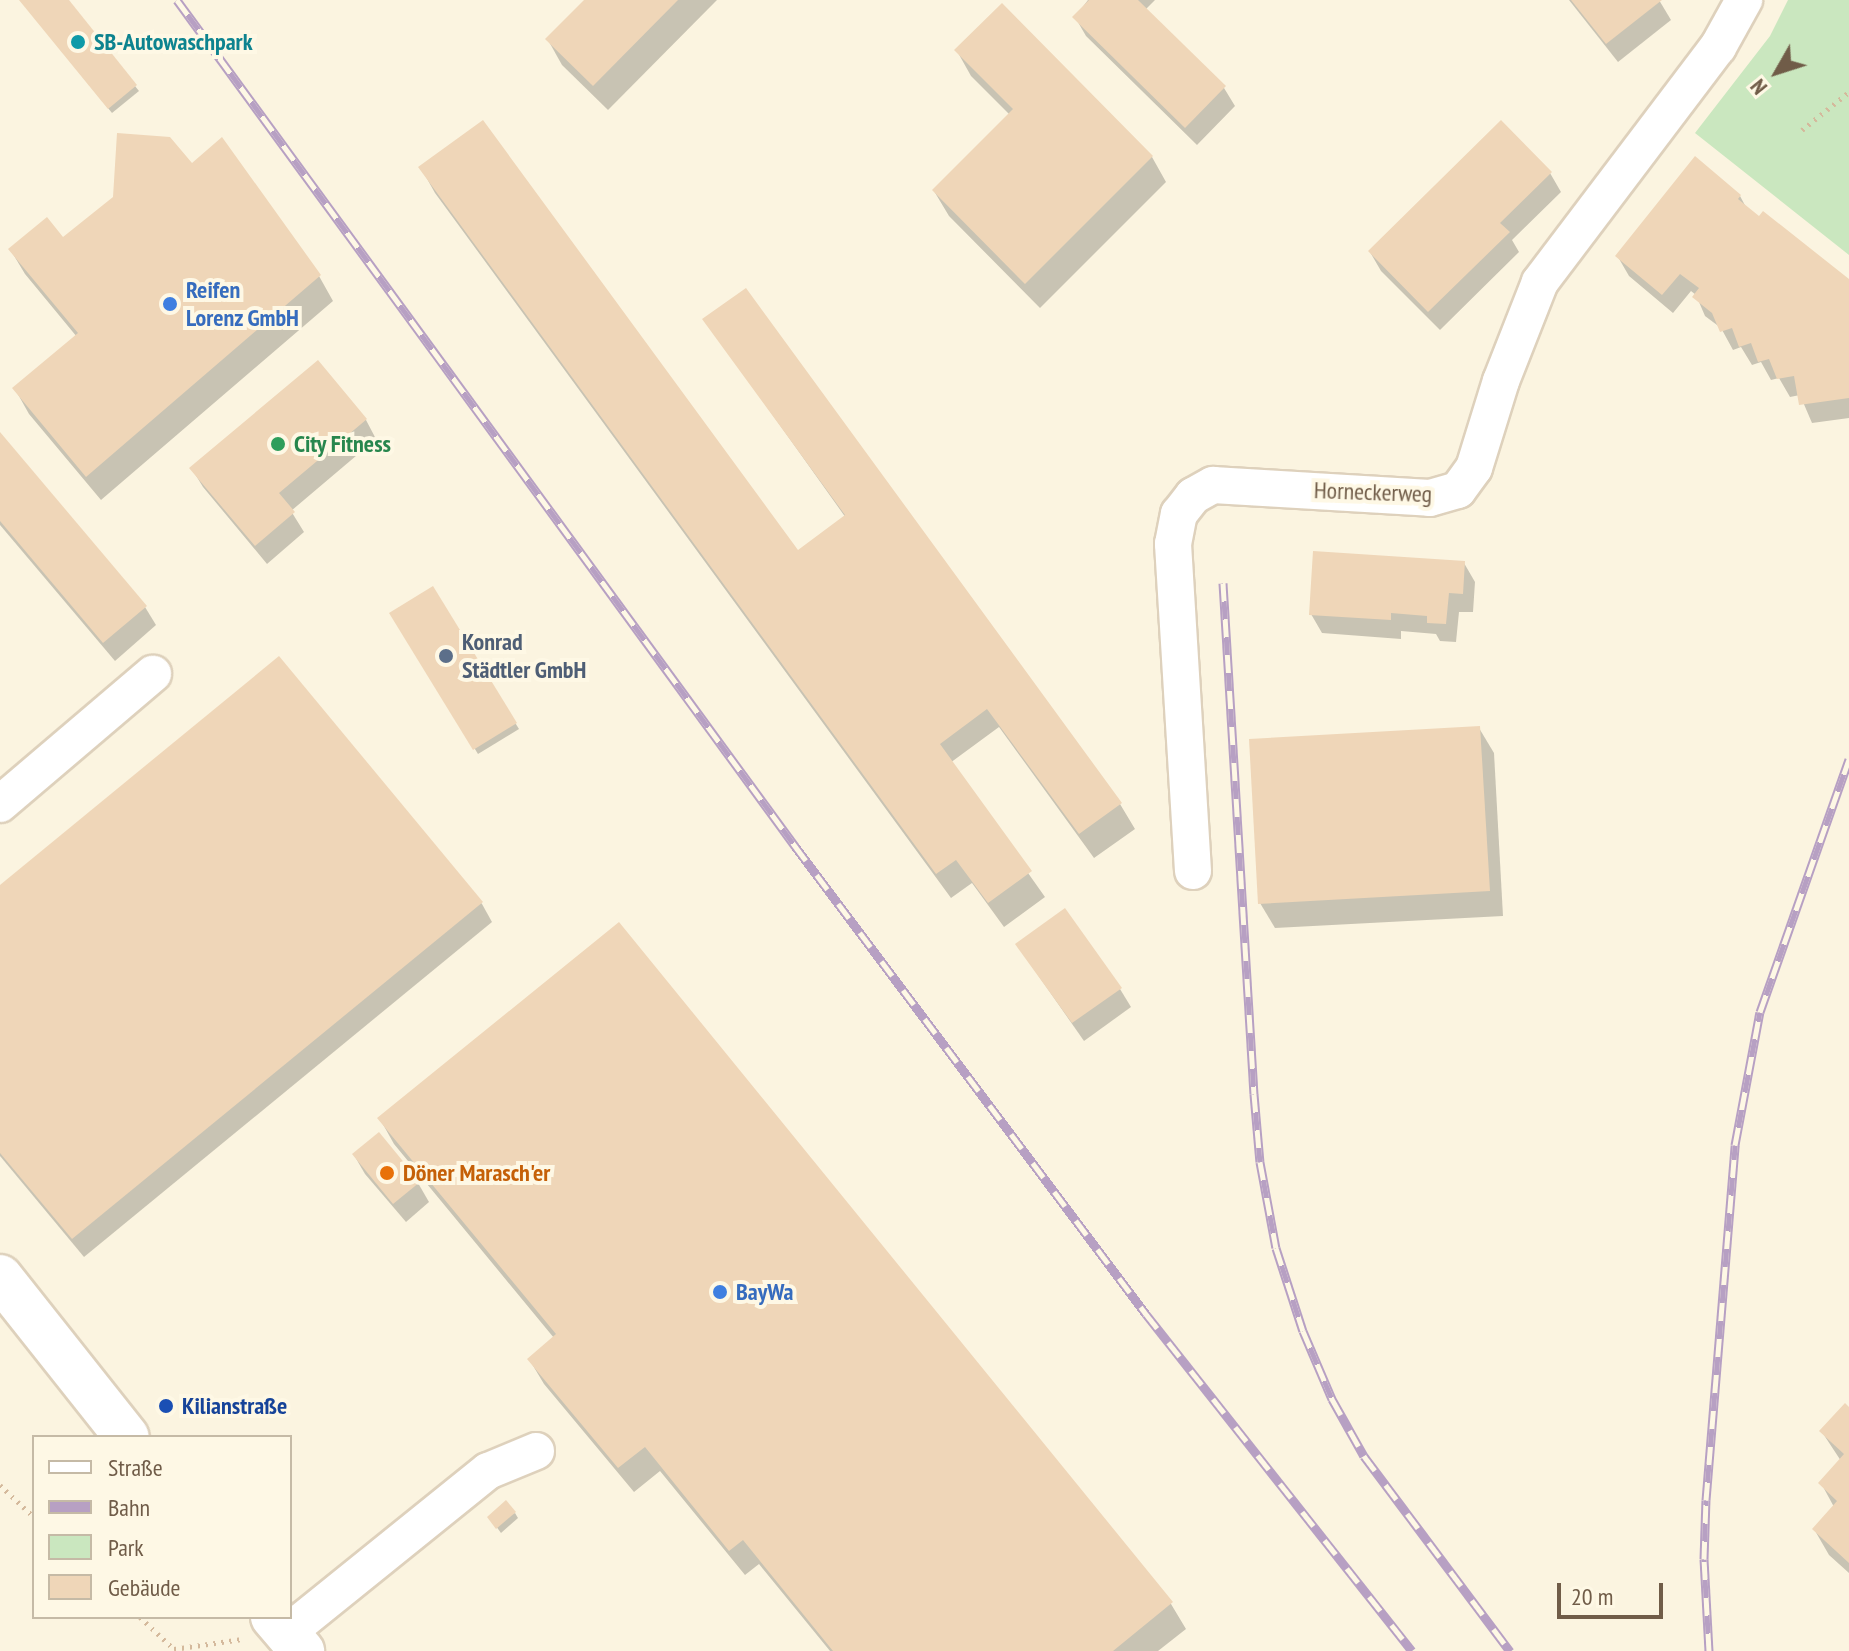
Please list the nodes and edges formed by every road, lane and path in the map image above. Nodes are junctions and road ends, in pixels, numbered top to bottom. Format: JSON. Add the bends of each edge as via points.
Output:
{"nodes":[{"id":1,"x":1744,"y":0,"type":"edge"},
{"id":2,"x":1849,"y":92,"type":"edge"},
{"id":3,"x":1802,"y":130,"type":"dead end"},
{"id":4,"x":153,"y":674,"type":"dead end"},
{"id":5,"x":0,"y":804,"type":"edge"},
{"id":6,"x":1193,"y":871,"type":"dead end"},
{"id":7,"x":0,"y":1277,"type":"edge"},
{"id":8,"x":125,"y":1435,"type":"edge"},
{"id":9,"x":536,"y":1451,"type":"dead end"},
{"id":10,"x":0,"y":1485,"type":"edge"},
{"id":11,"x":32,"y":1515,"type":"edge"},
{"id":12,"x":142,"y":1619,"type":"edge"},
{"id":13,"x":288,"y":1634,"type":"edge"}],
"edges":[{"from":1,"to":6,"type":"street","name":"Horneckerweg","via":[[1718,47],[1540,282],[1474,468],[1458,490],[1430,498],[1213,485],[1193,496],[1179,514],[1173,544]]},
{"from":2,"to":3,"type":"path"},
{"from":4,"to":5,"type":"street"},
{"from":7,"to":8,"type":"main road"},
{"from":9,"to":13,"type":"street","via":[[488,1471]]},
{"from":10,"to":11,"type":"path"},
{"from":12,"to":13,"type":"path","via":[[174,1649]]}]}
